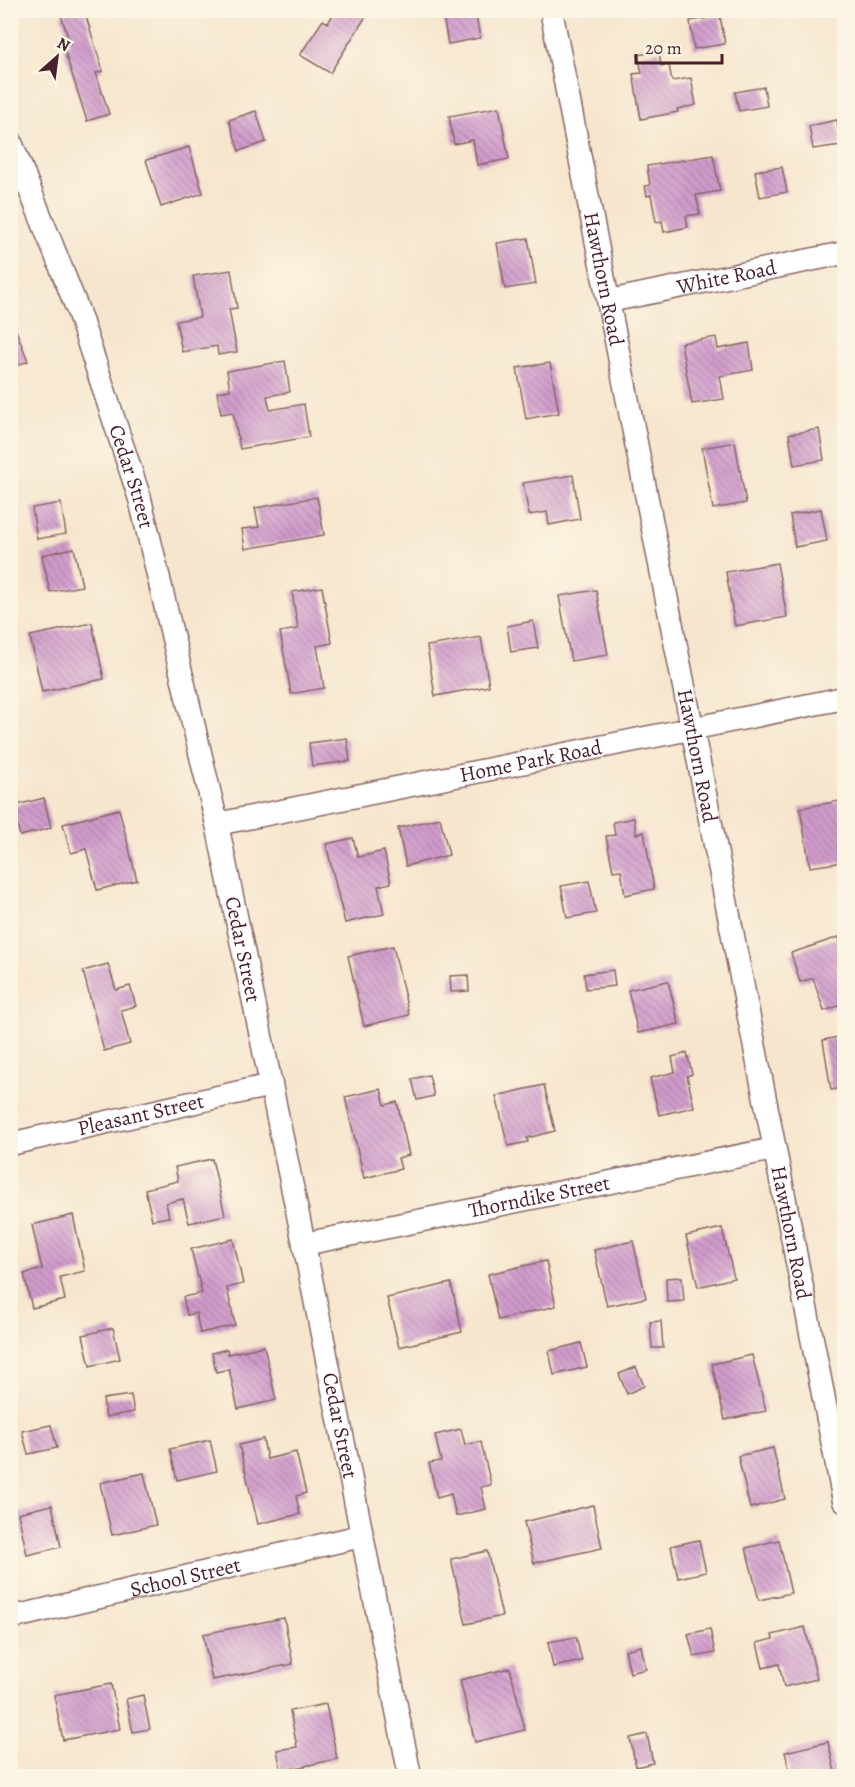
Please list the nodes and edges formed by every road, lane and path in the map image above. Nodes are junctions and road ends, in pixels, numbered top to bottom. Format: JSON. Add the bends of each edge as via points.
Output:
{"nodes":[{"id":1,"x":551,"y":10,"type":"edge"},
{"id":2,"x":10,"y":140,"type":"edge"},
{"id":3,"x":844,"y":253,"type":"edge"},
{"id":4,"x":609,"y":301,"type":"junction"},
{"id":5,"x":844,"y":698,"type":"edge"},
{"id":6,"x":693,"y":729,"type":"junction"},
{"id":7,"x":216,"y":824,"type":"junction"},
{"id":8,"x":271,"y":1084,"type":"junction"},
{"id":9,"x":10,"y":1144,"type":"edge"},
{"id":10,"x":774,"y":1149,"type":"junction"},
{"id":11,"x":304,"y":1244,"type":"junction"},
{"id":12,"x":844,"y":1501,"type":"edge"},
{"id":13,"x":361,"y":1536,"type":"junction"},
{"id":14,"x":10,"y":1618,"type":"edge"},
{"id":15,"x":410,"y":1776,"type":"edge"}],
"edges":[{"from":1,"to":4,"type":"street","name":"Hawthorn Road"},
{"from":2,"to":7,"type":"street","name":"Cedar Street","via":[[65,276],[122,438],[140,499]]},
{"from":3,"to":4,"type":"street","name":"White Road"},
{"from":4,"to":6,"type":"street","name":"Hawthorn Road"},
{"from":5,"to":6,"type":"street","name":"Home Park Road"},
{"from":6,"to":7,"type":"street","name":"Home Park Road"},
{"from":6,"to":10,"type":"street","name":"Hawthorn Road"},
{"from":7,"to":8,"type":"street","name":"Cedar Street"},
{"from":8,"to":9,"type":"street","name":"Pleasant Street"},
{"from":8,"to":11,"type":"street","name":"Cedar Street"},
{"from":10,"to":11,"type":"street","name":"Thorndike Street"},
{"from":10,"to":12,"type":"street","name":"Hawthorn Road"},
{"from":11,"to":13,"type":"street","name":"Cedar Street"},
{"from":13,"to":14,"type":"street","name":"School Street"},
{"from":13,"to":15,"type":"street","name":"Cedar Street"}]}
